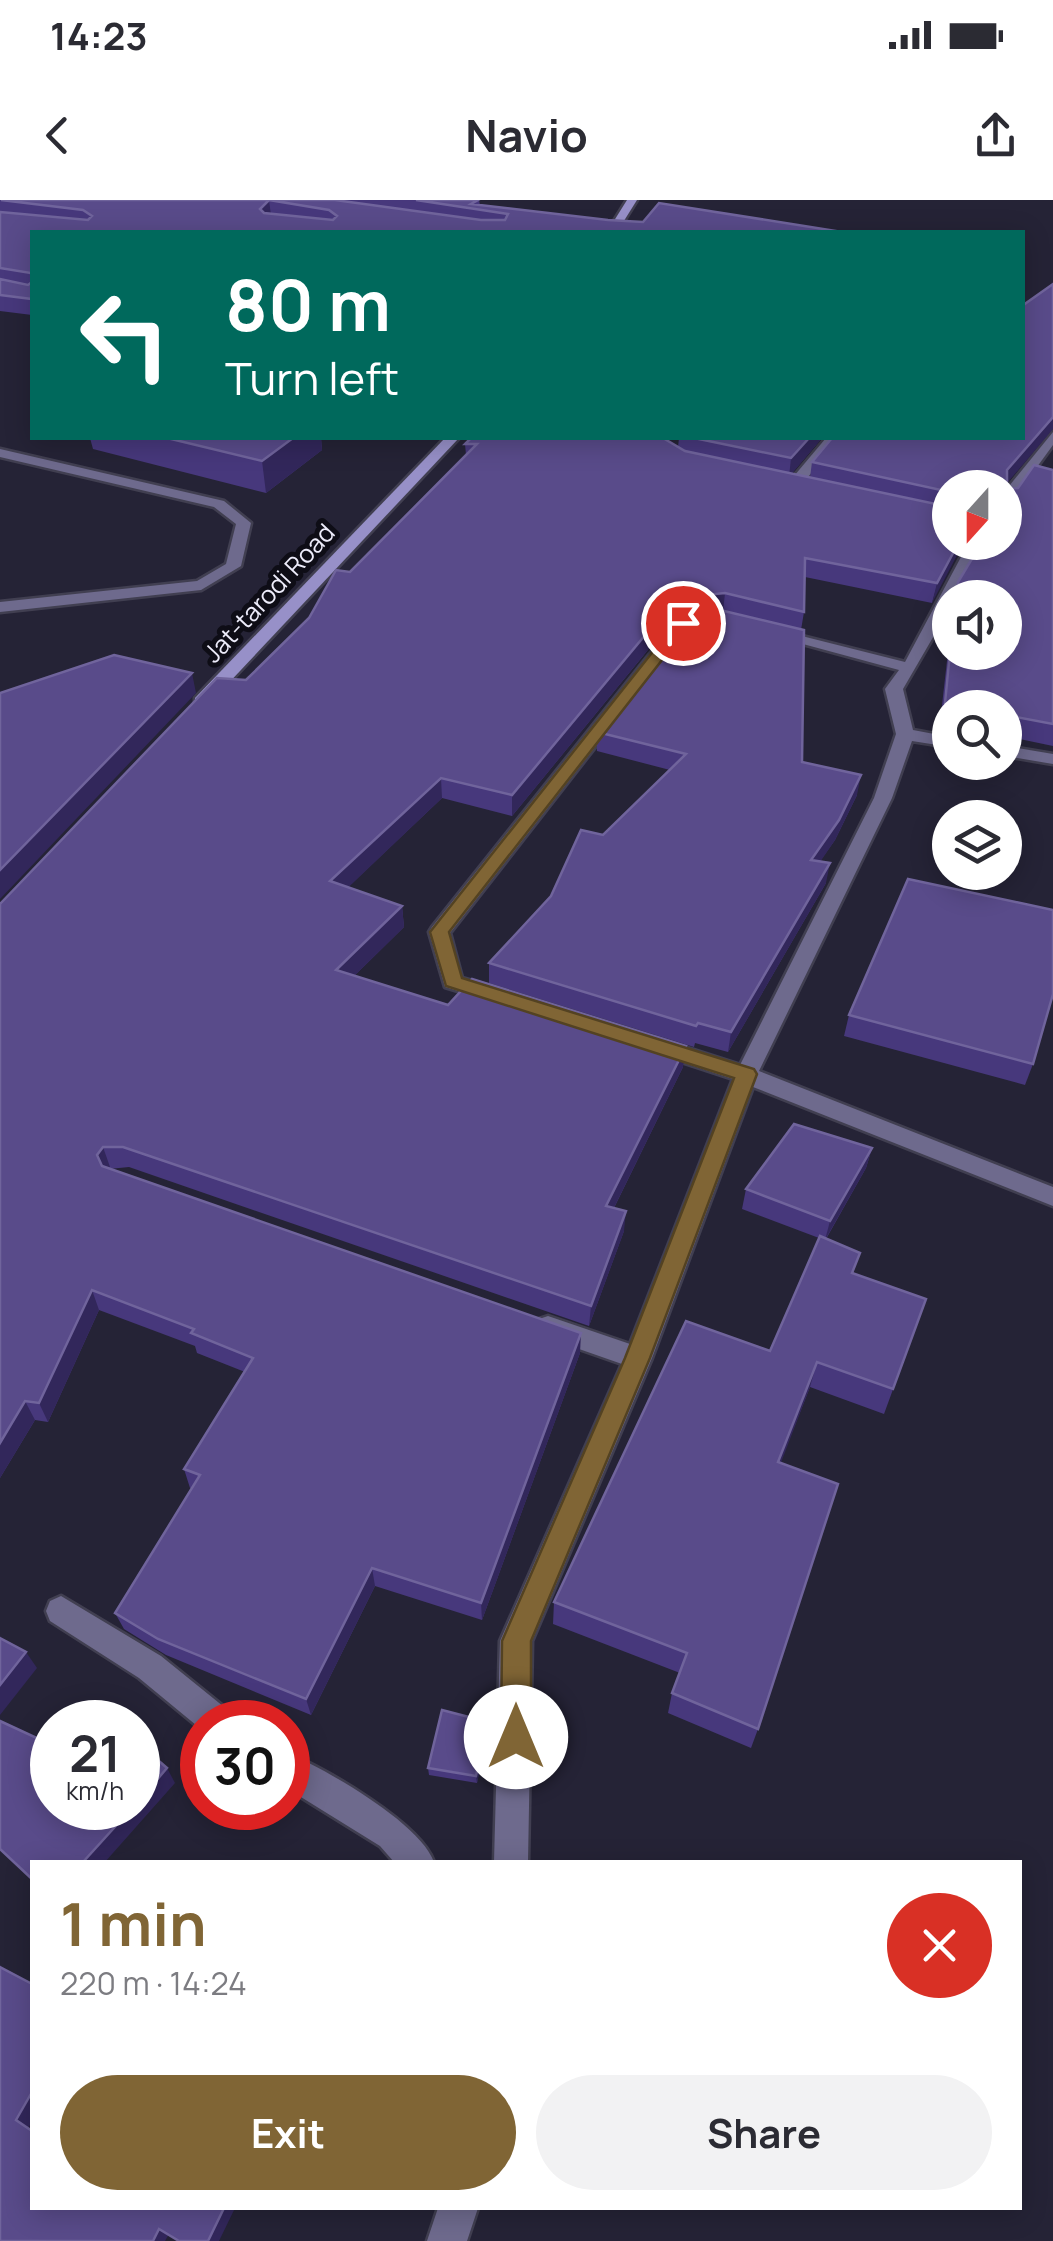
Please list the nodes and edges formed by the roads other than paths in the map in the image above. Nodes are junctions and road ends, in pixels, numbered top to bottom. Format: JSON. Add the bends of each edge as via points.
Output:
{"nodes":[{"id":1,"x":632,"y":200,"type":"edge"},
{"id":2,"x":613,"y":230,"type":"edge"},
{"id":3,"x":1053,"y":436,"type":"edge"},
{"id":4,"x":450,"y":440,"type":"edge"},
{"id":5,"x":831,"y":440,"type":"edge"},
{"id":6,"x":0,"y":453,"type":"edge"},
{"id":7,"x":1022,"y":478,"type":"edge"},
{"id":8,"x":776,"y":481,"type":"edge"},
{"id":9,"x":794,"y":485,"type":"junction"},
{"id":10,"x":814,"y":489,"type":"edge"},
{"id":11,"x":967,"y":560,"type":"edge"},
{"id":12,"x":0,"y":607,"type":"edge"},
{"id":13,"x":910,"y":668,"type":"junction"},
{"id":14,"x":186,"y":717,"type":"edge"},
{"id":15,"x":905,"y":734,"type":"junction"},
{"id":16,"x":932,"y":739,"type":"edge"},
{"id":17,"x":1022,"y":754,"type":"edge"},
{"id":18,"x":1053,"y":759,"type":"edge"},
{"id":19,"x":526,"y":1005,"type":"edge"},
{"id":20,"x":636,"y":1040,"type":"edge"},
{"id":21,"x":746,"y":1074,"type":"junction"},
{"id":22,"x":1053,"y":1197,"type":"edge"},
{"id":23,"x":527,"y":1320,"type":"edge"},
{"id":24,"x":638,"y":1358,"type":"junction"},
{"id":25,"x":60,"y":1612,"type":"dead end"},
{"id":26,"x":191,"y":1700,"type":"edge"},
{"id":27,"x":310,"y":1784,"type":"edge"},
{"id":28,"x":415,"y":1860,"type":"edge"},
{"id":29,"x":511,"y":1860,"type":"edge"},
{"id":30,"x":457,"y":2210,"type":"edge"},
{"id":31,"x":447,"y":2241,"type":"edge"}],
"edges":[{"from":1,"to":2,"type":"street"},
{"from":3,"to":7,"type":"street"},
{"from":4,"to":14,"type":"street","name":"Jat-tarodi Road"},
{"from":5,"to":9,"type":"street"},
{"from":6,"to":12,"type":"street","via":[[219,504],[244,522],[232,566],[201,585]]},
{"from":8,"to":9,"type":"street"},
{"from":9,"to":10,"type":"street"},
{"from":11,"to":13,"type":"street"},
{"from":13,"to":15,"type":"street","via":[[894,689]]},
{"from":13,"to":19,"type":"street","via":[[722,622],[683,623],[439,932],[453,982]]},
{"from":15,"to":16,"type":"street"},
{"from":15,"to":21,"type":"street","via":[[883,798]]},
{"from":17,"to":18,"type":"street"},
{"from":20,"to":21,"type":"street"},
{"from":21,"to":22,"type":"street"},
{"from":21,"to":24,"type":"street"},
{"from":23,"to":24,"type":"street"},
{"from":24,"to":29,"type":"street","via":[[516,1641]]},
{"from":25,"to":26,"type":"street"},
{"from":27,"to":28,"type":"street","via":[[392,1834]]},
{"from":30,"to":31,"type":"street"}]}
